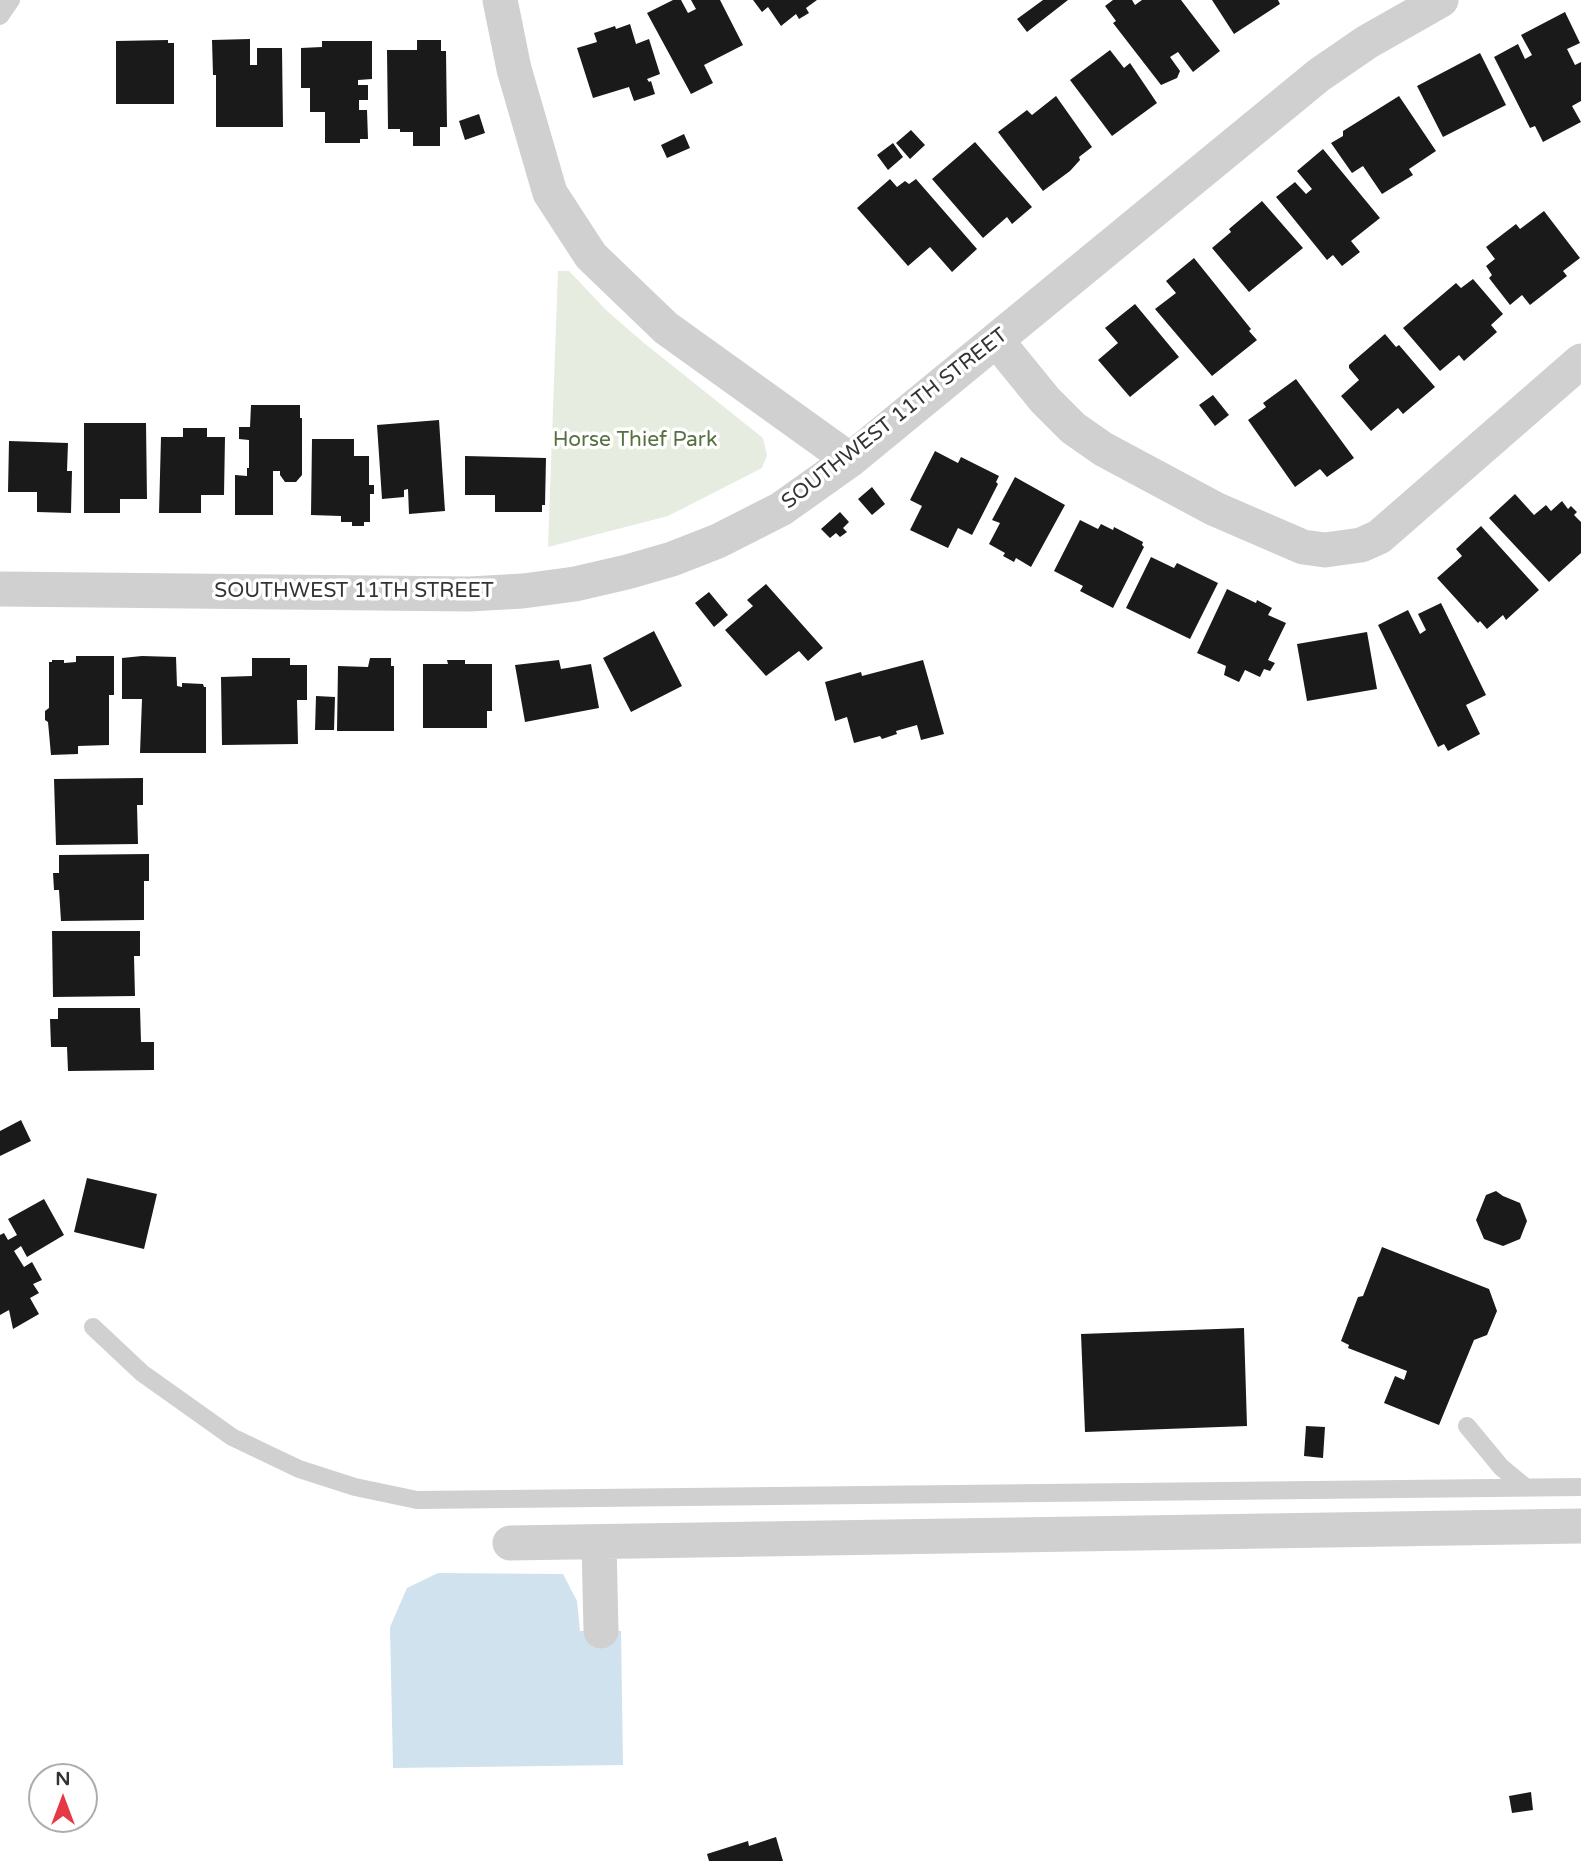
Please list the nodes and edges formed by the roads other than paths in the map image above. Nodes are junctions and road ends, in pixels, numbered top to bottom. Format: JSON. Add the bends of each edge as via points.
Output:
{"nodes":[{"id":1,"x":11,"y":0,"type":"edge"},
{"id":2,"x":500,"y":0,"type":"edge"},
{"id":3,"x":1441,"y":0,"type":"edge"},
{"id":4,"x":0,"y":16,"type":"edge"},
{"id":5,"x":997,"y":341,"type":"junction"},
{"id":6,"x":1581,"y":361,"type":"edge"},
{"id":7,"x":850,"y":460,"type":"junction"},
{"id":8,"x":0,"y":589,"type":"edge"},
{"id":9,"x":93,"y":1327,"type":"dead end"},
{"id":10,"x":1467,"y":1426,"type":"dead end"},
{"id":11,"x":1525,"y":1487,"type":"junction"},
{"id":12,"x":1581,"y":1487,"type":"edge"},
{"id":13,"x":1581,"y":1526,"type":"edge"},
{"id":14,"x":599,"y":1542,"type":"junction"},
{"id":15,"x":510,"y":1543,"type":"dead end"},
{"id":16,"x":601,"y":1631,"type":"dead end"}],
"edges":[{"from":1,"to":4,"type":"lane"},
{"from":2,"to":7,"type":"street","via":[[514,69],[550,193],[591,257],[666,328]]},
{"from":3,"to":5,"type":"street","name":"SOUTHWEST 11TH STREET","via":[[1319,75]]},
{"from":5,"to":6,"type":"street","via":[[1045,400],[1103,449],[1215,509],[1303,547],[1325,550],[1361,545],[1378,537]]},
{"from":5,"to":7,"type":"street","name":"SOUTHWEST 11TH STREET"},
{"from":7,"to":8,"type":"street","name":"SOUTHWEST 11TH STREET","via":[[781,509],[718,541],[672,559],[575,584],[469,594]]},
{"from":9,"to":11,"type":"lane","via":[[142,1373],[232,1437],[299,1469],[417,1500]]},
{"from":10,"to":11,"type":"lane"},
{"from":11,"to":12,"type":"lane"},
{"from":13,"to":14,"type":"street"},
{"from":14,"to":15,"type":"street"},
{"from":14,"to":16,"type":"street"}]}
